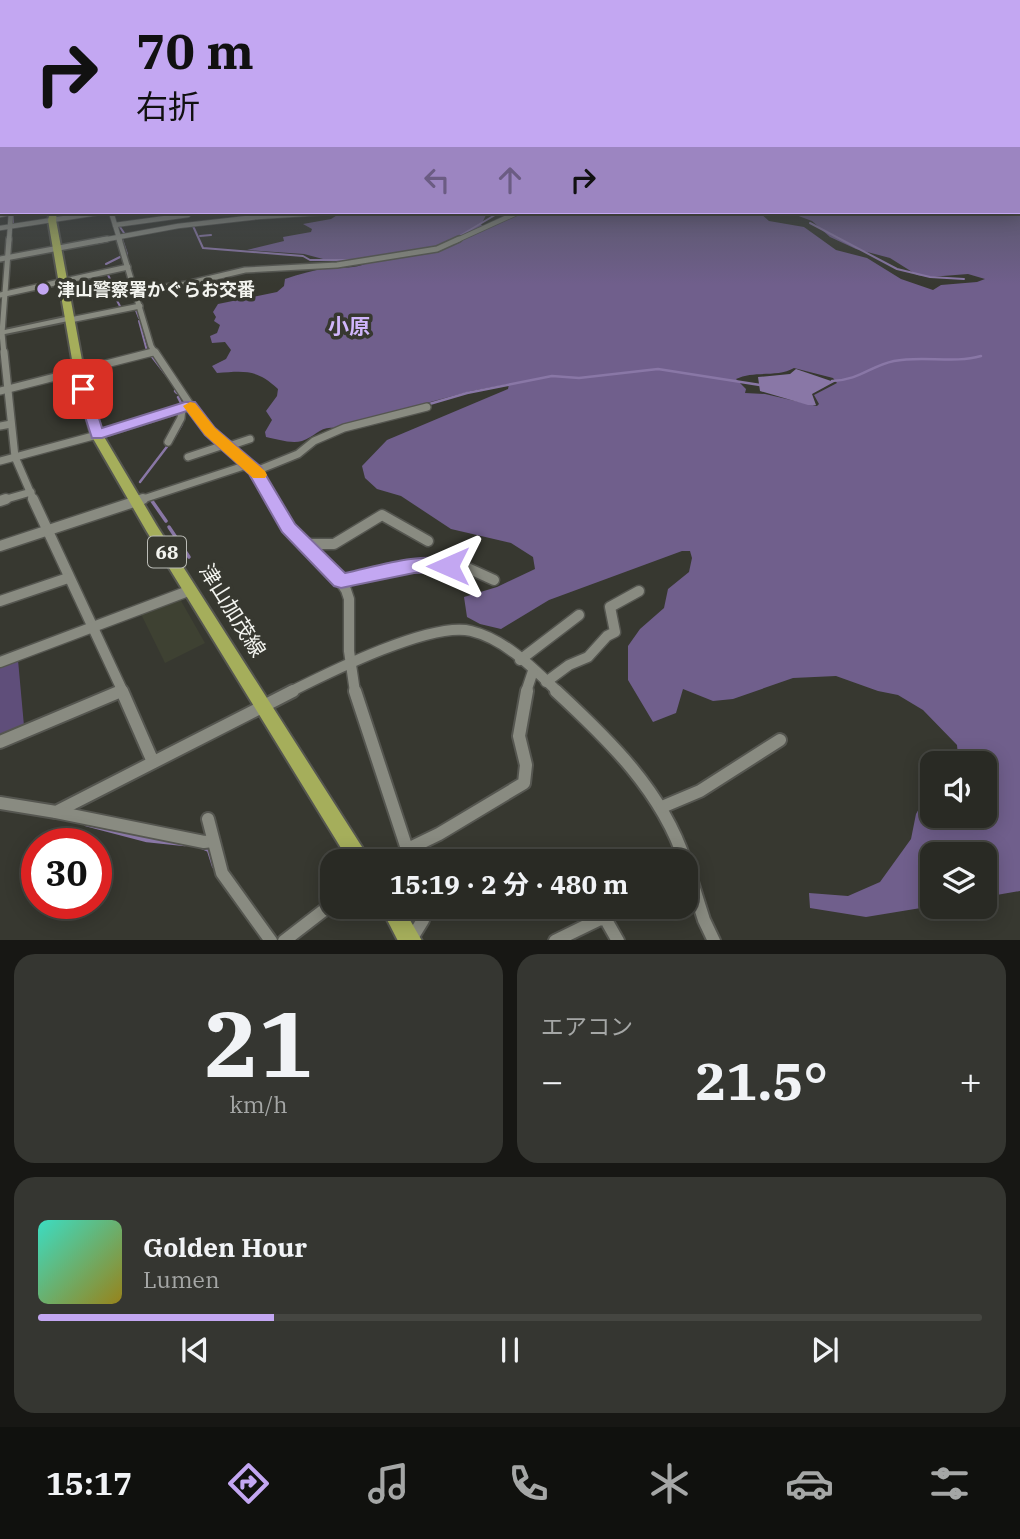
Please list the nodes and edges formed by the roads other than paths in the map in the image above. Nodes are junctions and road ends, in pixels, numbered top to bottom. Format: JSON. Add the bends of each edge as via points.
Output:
{"nodes":[{"id":1,"x":10,"y":214,"type":"edge"},
{"id":2,"x":78,"y":214,"type":"edge"},
{"id":3,"x":111,"y":214,"type":"edge"},
{"id":4,"x":183,"y":214,"type":"edge"},
{"id":5,"x":189,"y":214,"type":"edge"},
{"id":6,"x":318,"y":214,"type":"edge"},
{"id":7,"x":514,"y":214,"type":"edge"},
{"id":8,"x":258,"y":215,"type":"edge"},
{"id":9,"x":53,"y":216,"type":"edge"},
{"id":10,"x":114,"y":225,"type":"junction"},
{"id":11,"x":187,"y":225,"type":"junction"},
{"id":12,"x":10,"y":226,"type":"junction"},
{"id":13,"x":0,"y":228,"type":"edge"},
{"id":14,"x":0,"y":237,"type":"edge"},
{"id":15,"x":119,"y":238,"type":"junction"},
{"id":16,"x":10,"y":239,"type":"junction"},
{"id":17,"x":0,"y":243,"type":"edge"},
{"id":18,"x":58,"y":250,"type":"junction"},
{"id":19,"x":9,"y":258,"type":"junction"},
{"id":20,"x":0,"y":259,"type":"edge"},
{"id":21,"x":128,"y":267,"type":"junction"},
{"id":22,"x":3,"y":279,"type":"edge"},
{"id":23,"x":64,"y":281,"type":"junction"},
{"id":24,"x":135,"y":291,"type":"junction"},
{"id":25,"x":1,"y":294,"type":"edge"},
{"id":26,"x":140,"y":306,"type":"junction"},
{"id":27,"x":1,"y":314,"type":"edge"},
{"id":28,"x":70,"y":319,"type":"junction"},
{"id":29,"x":1,"y":333,"type":"edge"},
{"id":30,"x":154,"y":352,"type":"junction"},
{"id":31,"x":2,"y":361,"type":"edge"},
{"id":32,"x":79,"y":370,"type":"junction"},
{"id":33,"x":4,"y":390,"type":"edge"},
{"id":34,"x":186,"y":407,"type":"junction"},
{"id":35,"x":427,"y":407,"type":"dead end"},
{"id":36,"x":10,"y":424,"type":"junction"},
{"id":37,"x":0,"y":426,"type":"edge"},
{"id":38,"x":97,"y":435,"type":"junction"},
{"id":39,"x":250,"y":439,"type":"dead end"},
{"id":40,"x":168,"y":442,"type":"dead end"},
{"id":41,"x":225,"y":446,"type":"junction"},
{"id":42,"x":15,"y":457,"type":"junction"},
{"id":43,"x":188,"y":457,"type":"dead end"},
{"id":44,"x":0,"y":461,"type":"edge"},
{"id":45,"x":251,"y":468,"type":"junction"},
{"id":46,"x":31,"y":492,"type":"junction"},
{"id":47,"x":0,"y":501,"type":"edge"},
{"id":48,"x":136,"y":502,"type":"junction"},
{"id":49,"x":48,"y":531,"type":"junction"},
{"id":50,"x":428,"y":541,"type":"dead end"},
{"id":51,"x":305,"y":544,"type":"junction"},
{"id":52,"x":0,"y":546,"type":"edge"},
{"id":53,"x":68,"y":578,"type":"junction"},
{"id":54,"x":494,"y":580,"type":"dead end"},
{"id":55,"x":341,"y":581,"type":"junction"},
{"id":56,"x":191,"y":590,"type":"junction"},
{"id":57,"x":639,"y":591,"type":"dead end"},
{"id":58,"x":0,"y":601,"type":"edge"},
{"id":59,"x":579,"y":615,"type":"dead end"},
{"id":60,"x":95,"y":627,"type":"junction"},
{"id":61,"x":520,"y":660,"type":"junction"},
{"id":62,"x":0,"y":662,"type":"edge"},
{"id":63,"x":350,"y":664,"type":"junction"},
{"id":64,"x":533,"y":671,"type":"junction"},
{"id":65,"x":546,"y":682,"type":"junction"},
{"id":66,"x":121,"y":691,"type":"junction"},
{"id":67,"x":265,"y":707,"type":"junction"},
{"id":68,"x":780,"y":740,"type":"dead end"},
{"id":69,"x":0,"y":742,"type":"edge"},
{"id":70,"x":153,"y":762,"type":"junction"},
{"id":71,"x":0,"y":803,"type":"edge"},
{"id":72,"x":662,"y":807,"type":"junction"},
{"id":73,"x":57,"y":812,"type":"junction"},
{"id":74,"x":208,"y":819,"type":"dead end"},
{"id":75,"x":213,"y":841,"type":"junction"},
{"id":76,"x":354,"y":849,"type":"edge"},
{"id":77,"x":408,"y":849,"type":"edge"},
{"id":78,"x":418,"y":849,"type":"edge"},
{"id":79,"x":680,"y":849,"type":"edge"},
{"id":80,"x":698,"y":898,"type":"edge"},
{"id":81,"x":320,"y":913,"type":"edge"},
{"id":82,"x":398,"y":919,"type":"edge"},
{"id":83,"x":423,"y":919,"type":"edge"},
{"id":84,"x":712,"y":939,"type":"edge"},
{"id":85,"x":271,"y":940,"type":"edge"},
{"id":86,"x":284,"y":940,"type":"edge"},
{"id":87,"x":411,"y":940,"type":"edge"},
{"id":88,"x":555,"y":940,"type":"edge"},
{"id":89,"x":618,"y":940,"type":"edge"}],
"edges":[{"from":1,"to":12,"type":"street"},
{"from":2,"to":9,"type":"street"},
{"from":3,"to":10,"type":"street"},
{"from":4,"to":10,"type":"street"},
{"from":5,"to":11,"type":"street"},
{"from":6,"to":8,"type":"street"},
{"from":7,"to":24,"type":"street","via":[[437,248],[337,265],[249,269]]},
{"from":8,"to":11,"type":"street"},
{"from":9,"to":12,"type":"street"},
{"from":9,"to":18,"type":"main road","name":"津山加茂線","number":"68"},
{"from":10,"to":15,"type":"street"},
{"from":11,"to":15,"type":"street"},
{"from":12,"to":13,"type":"street"},
{"from":12,"to":16,"type":"street"},
{"from":14,"to":16,"type":"street"},
{"from":15,"to":18,"type":"street"},
{"from":15,"to":21,"type":"street"},
{"from":16,"to":17,"type":"street"},
{"from":16,"to":19,"type":"street"},
{"from":18,"to":19,"type":"street"},
{"from":18,"to":23,"type":"main road","name":"津山加茂線","number":"68"},
{"from":19,"to":20,"type":"street"},
{"from":19,"to":22,"type":"street"},
{"from":21,"to":23,"type":"street"},
{"from":21,"to":24,"type":"street"},
{"from":22,"to":25,"type":"street"},
{"from":23,"to":25,"type":"street"},
{"from":23,"to":28,"type":"main road","name":"津山加茂線","number":"68"},
{"from":24,"to":26,"type":"street"},
{"from":25,"to":27,"type":"street"},
{"from":26,"to":28,"type":"street"},
{"from":26,"to":30,"type":"street"},
{"from":27,"to":29,"type":"street"},
{"from":28,"to":29,"type":"street"},
{"from":28,"to":32,"type":"main road","name":"津山加茂線","number":"68"},
{"from":29,"to":31,"type":"street"},
{"from":30,"to":32,"type":"street"},
{"from":30,"to":34,"type":"street"},
{"from":31,"to":33,"type":"street"},
{"from":32,"to":33,"type":"street"},
{"from":32,"to":38,"type":"main road","name":"津山加茂線","number":"68"},
{"from":33,"to":36,"type":"street"},
{"from":34,"to":38,"type":"street"},
{"from":34,"to":40,"type":"street"},
{"from":34,"to":41,"type":"street"},
{"from":35,"to":45,"type":"street","via":[[344,428],[298,454]]},
{"from":36,"to":37,"type":"street"},
{"from":36,"to":42,"type":"street"},
{"from":38,"to":42,"type":"street"},
{"from":38,"to":48,"type":"main road","name":"津山加茂線","number":"68"},
{"from":39,"to":41,"type":"street"},
{"from":41,"to":43,"type":"street"},
{"from":41,"to":45,"type":"street"},
{"from":42,"to":44,"type":"street"},
{"from":42,"to":46,"type":"street"},
{"from":45,"to":48,"type":"street"},
{"from":45,"to":51,"type":"street","via":[[284,522]]},
{"from":46,"to":47,"type":"street"},
{"from":46,"to":49,"type":"street"},
{"from":48,"to":49,"type":"street"},
{"from":48,"to":56,"type":"main road","name":"津山加茂線","number":"68"},
{"from":49,"to":52,"type":"street"},
{"from":49,"to":53,"type":"street"},
{"from":50,"to":51,"type":"street","via":[[382,515],[334,544]]},
{"from":51,"to":55,"type":"street"},
{"from":53,"to":58,"type":"street"},
{"from":53,"to":60,"type":"street"},
{"from":54,"to":55,"type":"street","via":[[461,565],[414,566]]},
{"from":55,"to":63,"type":"street","via":[[349,599]]},
{"from":56,"to":60,"type":"street"},
{"from":56,"to":67,"type":"main road","name":"津山加茂線","number":"68"},
{"from":57,"to":65,"type":"street","via":[[610,607],[615,632],[588,657]]},
{"from":59,"to":61,"type":"street"},
{"from":60,"to":62,"type":"street"},
{"from":60,"to":66,"type":"street"},
{"from":61,"to":63,"type":"street","via":[[492,638],[469,629],[404,643]]},
{"from":61,"to":64,"type":"street"},
{"from":63,"to":67,"type":"street"},
{"from":63,"to":77,"type":"street","via":[[355,692]]},
{"from":64,"to":65,"type":"street"},
{"from":64,"to":78,"type":"street","via":[[520,713],[519,739],[528,775],[524,783]]},
{"from":65,"to":72,"type":"street","via":[[589,719]]},
{"from":66,"to":69,"type":"street"},
{"from":66,"to":70,"type":"street"},
{"from":67,"to":70,"type":"street"},
{"from":67,"to":76,"type":"main road","name":"津山加茂線","number":"68"},
{"from":68,"to":72,"type":"street","via":[[700,791]]},
{"from":70,"to":73,"type":"street"},
{"from":71,"to":73,"type":"street"},
{"from":72,"to":79,"type":"street"},
{"from":73,"to":75,"type":"street"},
{"from":74,"to":75,"type":"street"},
{"from":75,"to":85,"type":"street","via":[[222,873]]},
{"from":80,"to":84,"type":"street"},
{"from":81,"to":86,"type":"street"},
{"from":82,"to":87,"type":"main road"},
{"from":83,"to":87,"type":"street"},
{"from":88,"to":89,"type":"street","via":[[600,919],[606,920]]}]}
